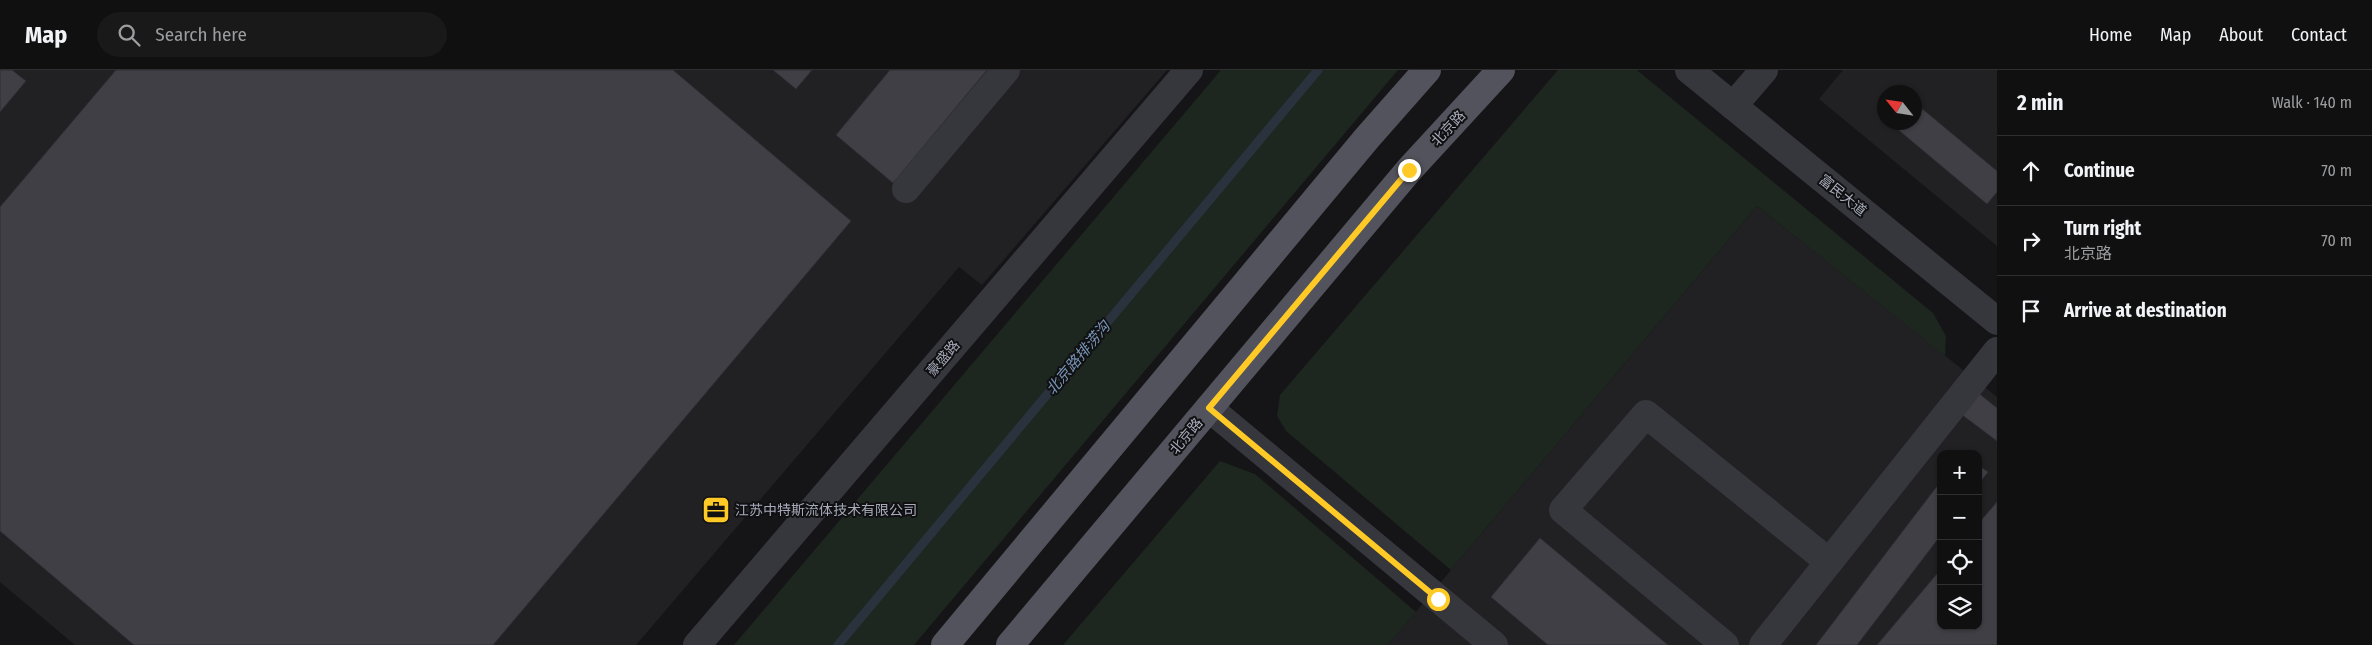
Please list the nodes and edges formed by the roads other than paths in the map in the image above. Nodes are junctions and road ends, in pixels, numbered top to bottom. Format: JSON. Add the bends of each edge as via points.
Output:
{"nodes":[{"id":1,"x":1006,"y":70,"type":"edge"},
{"id":2,"x":1189,"y":70,"type":"edge"},
{"id":3,"x":1427,"y":70,"type":"edge"},
{"id":4,"x":1502,"y":70,"type":"edge"},
{"id":5,"x":1689,"y":70,"type":"edge"},
{"id":6,"x":1764,"y":70,"type":"edge"},
{"id":7,"x":1733,"y":106,"type":"junction"},
{"id":8,"x":906,"y":189,"type":"dead end"},
{"id":9,"x":1997,"y":321,"type":"edge"},
{"id":10,"x":1997,"y":351,"type":"edge"},
{"id":11,"x":1209,"y":408,"type":"junction"},
{"id":12,"x":1828,"y":562,"type":"junction"},
{"id":13,"x":697,"y":645,"type":"edge"},
{"id":14,"x":945,"y":645,"type":"edge"},
{"id":15,"x":1010,"y":645,"type":"edge"},
{"id":16,"x":1494,"y":645,"type":"edge"},
{"id":17,"x":1725,"y":645,"type":"edge"},
{"id":18,"x":1763,"y":645,"type":"edge"}],
"edges":[{"from":1,"to":8,"type":"street"},
{"from":2,"to":13,"type":"street","name":"豪盛路"},
{"from":3,"to":14,"type":"main road","via":[[1360,146]]},
{"from":4,"to":11,"type":"main road","name":"北京路","via":[[1409,170]]},
{"from":5,"to":7,"type":"street","name":"富民大道"},
{"from":6,"to":7,"type":"street"},
{"from":7,"to":9,"type":"street","name":"富民大道"},
{"from":10,"to":12,"type":"street"},
{"from":11,"to":15,"type":"main road","name":"北京路"},
{"from":11,"to":16,"type":"street"},
{"from":12,"to":17,"type":"street","via":[[1646,414],[1563,510]]},
{"from":12,"to":18,"type":"street"}]}
